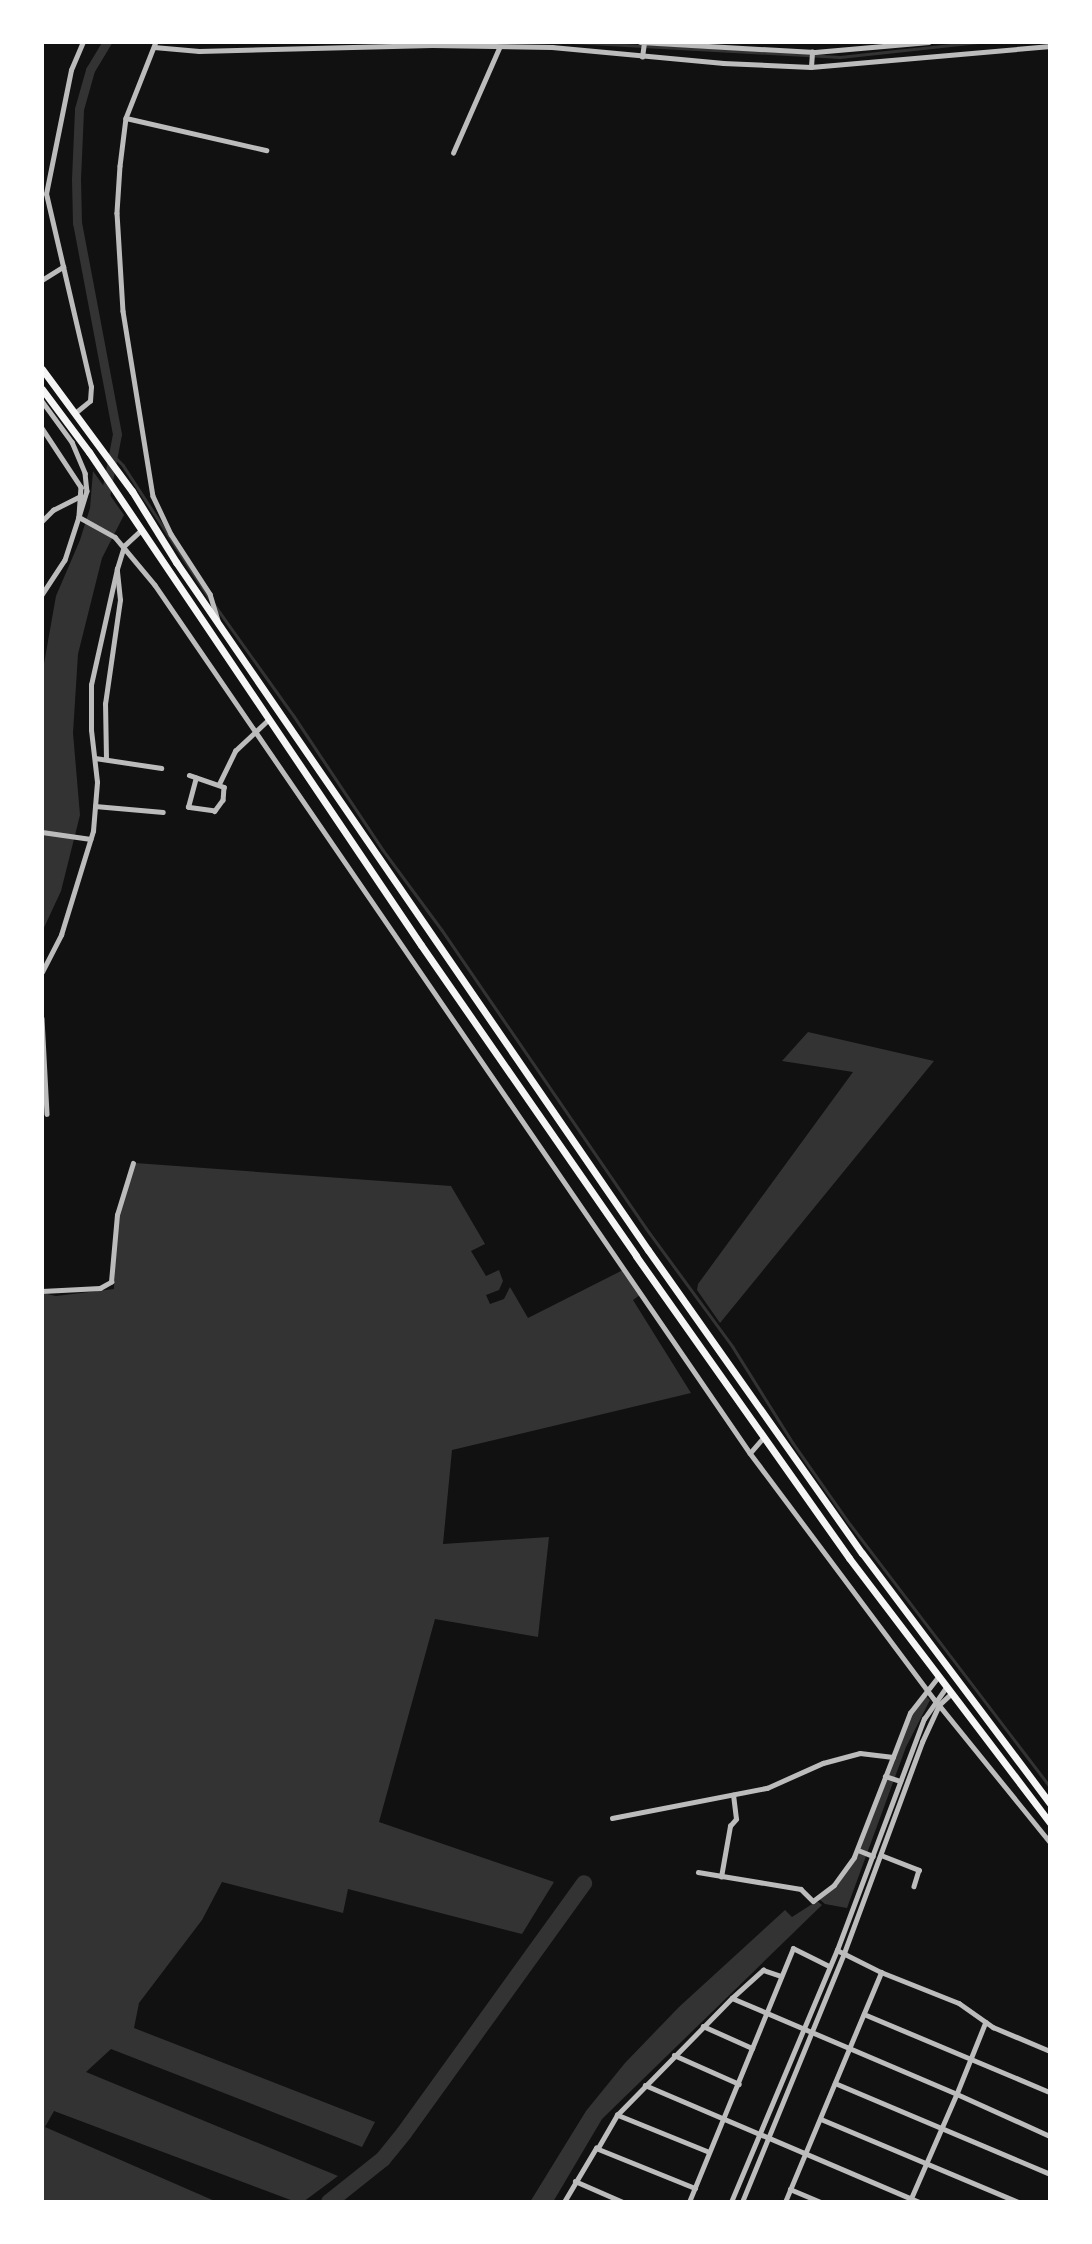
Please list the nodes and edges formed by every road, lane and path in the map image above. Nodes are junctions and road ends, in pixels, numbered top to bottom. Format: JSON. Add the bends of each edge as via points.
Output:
{"nodes":[{"id":1,"x":83,"y":42,"type":"edge"},
{"id":2,"x":929,"y":42,"type":"edge"},
{"id":3,"x":643,"y":43,"type":"edge"},
{"id":4,"x":155,"y":44,"type":"edge"},
{"id":5,"x":1050,"y":46,"type":"edge"},
{"id":6,"x":499,"y":48,"type":"junction"},
{"id":7,"x":812,"y":53,"type":"junction"},
{"id":8,"x":643,"y":56,"type":"junction"},
{"id":9,"x":811,"y":65,"type":"junction"},
{"id":10,"x":126,"y":118,"type":"junction"},
{"id":11,"x":266,"y":150,"type":"dead end"},
{"id":12,"x":453,"y":153,"type":"dead end"},
{"id":13,"x":63,"y":267,"type":"junction"},
{"id":14,"x":42,"y":280,"type":"edge"},
{"id":15,"x":42,"y":369,"type":"edge"},
{"id":16,"x":42,"y":388,"type":"edge"},
{"id":17,"x":46,"y":403,"type":"edge"},
{"id":18,"x":75,"y":413,"type":"junction"},
{"id":19,"x":42,"y":428,"type":"edge"},
{"id":20,"x":81,"y":496,"type":"junction"},
{"id":21,"x":82,"y":518,"type":"junction"},
{"id":22,"x":42,"y":521,"type":"edge"},
{"id":23,"x":140,"y":531,"type":"junction"},
{"id":24,"x":124,"y":546,"type":"junction"},
{"id":25,"x":117,"y":569,"type":"junction"},
{"id":26,"x":42,"y":595,"type":"edge"},
{"id":27,"x":219,"y":622,"type":"junction"},
{"id":28,"x":266,"y":721,"type":"junction"},
{"id":29,"x":256,"y":728,"type":"junction"},
{"id":30,"x":95,"y":758,"type":"junction"},
{"id":31,"x":106,"y":759,"type":"junction"},
{"id":32,"x":161,"y":768,"type":"dead end"},
{"id":33,"x":189,"y":775,"type":"dead end"},
{"id":34,"x":196,"y":778,"type":"junction"},
{"id":35,"x":219,"y":785,"type":"junction"},
{"id":36,"x":95,"y":806,"type":"junction"},
{"id":37,"x":163,"y":812,"type":"dead end"},
{"id":38,"x":42,"y":832,"type":"edge"},
{"id":39,"x":91,"y":839,"type":"junction"},
{"id":40,"x":433,"y":935,"type":"junction"},
{"id":41,"x":421,"y":945,"type":"junction"},
{"id":42,"x":42,"y":972,"type":"edge"},
{"id":43,"x":42,"y":1018,"type":"edge"},
{"id":44,"x":42,"y":1063,"type":"edge"},
{"id":45,"x":47,"y":1114,"type":"dead end"},
{"id":46,"x":133,"y":1163,"type":"dead end"},
{"id":47,"x":42,"y":1291,"type":"edge"},
{"id":48,"x":764,"y":1437,"type":"junction"},
{"id":49,"x":750,"y":1453,"type":"junction"},
{"id":50,"x":939,"y":1676,"type":"junction"},
{"id":51,"x":961,"y":1685,"type":"junction"},
{"id":52,"x":927,"y":1689,"type":"junction"},
{"id":53,"x":949,"y":1690,"type":"junction"},
{"id":54,"x":935,"y":1700,"type":"junction"},
{"id":55,"x":939,"y":1705,"type":"junction"},
{"id":56,"x":893,"y":1757,"type":"junction"},
{"id":57,"x":885,"y":1776,"type":"junction"},
{"id":58,"x":898,"y":1781,"type":"junction"},
{"id":59,"x":733,"y":1795,"type":"junction"},
{"id":60,"x":1050,"y":1802,"type":"edge"},
{"id":61,"x":612,"y":1818,"type":"dead end"},
{"id":62,"x":1050,"y":1823,"type":"edge"},
{"id":63,"x":1050,"y":1842,"type":"edge"},
{"id":64,"x":859,"y":1850,"type":"junction"},
{"id":65,"x":871,"y":1855,"type":"junction"},
{"id":66,"x":881,"y":1855,"type":"junction"},
{"id":67,"x":698,"y":1872,"type":"dead end"},
{"id":68,"x":721,"y":1877,"type":"junction"},
{"id":69,"x":914,"y":1886,"type":"dead end"},
{"id":70,"x":853,"y":1907,"type":"junction"},
{"id":71,"x":860,"y":1910,"type":"junction"},
{"id":72,"x":837,"y":1950,"type":"junction"},
{"id":73,"x":844,"y":1954,"type":"junction"},
{"id":74,"x":829,"y":1966,"type":"junction"},
{"id":75,"x":881,"y":1972,"type":"junction"},
{"id":76,"x":781,"y":1976,"type":"junction"},
{"id":77,"x":732,"y":1997,"type":"junction"},
{"id":78,"x":768,"y":2013,"type":"junction"},
{"id":79,"x":864,"y":2014,"type":"junction"},
{"id":80,"x":986,"y":2022,"type":"junction"},
{"id":81,"x":703,"y":2026,"type":"junction"},
{"id":82,"x":804,"y":2028,"type":"junction"},
{"id":83,"x":812,"y":2032,"type":"junction"},
{"id":84,"x":752,"y":2048,"type":"junction"},
{"id":85,"x":850,"y":2048,"type":"junction"},
{"id":86,"x":1050,"y":2051,"type":"edge"},
{"id":87,"x":674,"y":2055,"type":"junction"},
{"id":88,"x":970,"y":2059,"type":"junction"},
{"id":89,"x":835,"y":2083,"type":"junction"},
{"id":90,"x":739,"y":2084,"type":"junction"},
{"id":91,"x":645,"y":2085,"type":"junction"},
{"id":92,"x":1050,"y":2092,"type":"edge"},
{"id":93,"x":957,"y":2094,"type":"junction"},
{"id":94,"x":617,"y":2115,"type":"junction"},
{"id":95,"x":724,"y":2117,"type":"junction"},
{"id":96,"x":821,"y":2119,"type":"junction"},
{"id":97,"x":940,"y":2127,"type":"junction"},
{"id":98,"x":761,"y":2134,"type":"junction"},
{"id":99,"x":1050,"y":2136,"type":"edge"},
{"id":100,"x":769,"y":2137,"type":"junction"},
{"id":101,"x":598,"y":2148,"type":"junction"},
{"id":102,"x":708,"y":2152,"type":"junction"},
{"id":103,"x":805,"y":2154,"type":"junction"},
{"id":104,"x":925,"y":2163,"type":"junction"},
{"id":105,"x":1050,"y":2174,"type":"edge"},
{"id":106,"x":575,"y":2181,"type":"junction"},
{"id":107,"x":695,"y":2188,"type":"junction"},
{"id":108,"x":790,"y":2189,"type":"junction"},
{"id":109,"x":910,"y":2200,"type":"edge"},
{"id":110,"x":564,"y":2202,"type":"edge"},
{"id":111,"x":623,"y":2202,"type":"edge"},
{"id":112,"x":689,"y":2202,"type":"edge"},
{"id":113,"x":732,"y":2202,"type":"edge"},
{"id":114,"x":742,"y":2202,"type":"edge"},
{"id":115,"x":785,"y":2202,"type":"edge"},
{"id":116,"x":820,"y":2202,"type":"edge"},
{"id":117,"x":919,"y":2202,"type":"edge"},
{"id":118,"x":1018,"y":2202,"type":"edge"}],
"edges":[{"from":1,"to":13,"type":"street","via":[[71,70],[46,194]]},
{"from":2,"to":7,"type":"street"},
{"from":3,"to":7,"type":"street"},
{"from":3,"to":8,"type":"street"},
{"from":4,"to":6,"type":"street","via":[[199,51],[432,45]]},
{"from":4,"to":10,"type":"street"},
{"from":5,"to":9,"type":"street"},
{"from":6,"to":8,"type":"street","via":[[552,47]]},
{"from":6,"to":12,"type":"street"},
{"from":7,"to":9,"type":"street"},
{"from":8,"to":9,"type":"street"},
{"from":10,"to":11,"type":"street"},
{"from":10,"to":27,"type":"street","via":[[117,213],[123,312],[148,480],[171,534],[210,594]]},
{"from":13,"to":14,"type":"street"},
{"from":13,"to":18,"type":"street","via":[[91,387],[90,401]]},
{"from":15,"to":18,"type":"highway"},
{"from":16,"to":17,"type":"highway"},
{"from":17,"to":21,"type":"street","via":[[72,442],[85,473]]},
{"from":17,"to":23,"type":"highway","via":[[89,452]]},
{"from":18,"to":27,"type":"highway"},
{"from":19,"to":20,"type":"street","via":[[81,486]]},
{"from":20,"to":21,"type":"street"},
{"from":20,"to":22,"type":"street"},
{"from":21,"to":24,"type":"street"},
{"from":21,"to":26,"type":"street","via":[[65,560]]},
{"from":23,"to":24,"type":"street"},
{"from":23,"to":28,"type":"highway"},
{"from":24,"to":25,"type":"street"},
{"from":24,"to":29,"type":"street"},
{"from":25,"to":30,"type":"street","via":[[91,685]]},
{"from":25,"to":31,"type":"street","via":[[120,600],[105,704]]},
{"from":27,"to":40,"type":"highway"},
{"from":28,"to":29,"type":"street"},
{"from":28,"to":41,"type":"highway"},
{"from":29,"to":35,"type":"street","via":[[232,756]]},
{"from":29,"to":49,"type":"street"},
{"from":30,"to":31,"type":"street"},
{"from":30,"to":36,"type":"street"},
{"from":31,"to":32,"type":"street"},
{"from":33,"to":34,"type":"street"},
{"from":34,"to":35,"type":"street"},
{"from":34,"to":35,"type":"street","via":[[188,800],[190,809],[218,809],[225,791]]},
{"from":36,"to":37,"type":"street"},
{"from":36,"to":39,"type":"street"},
{"from":38,"to":39,"type":"street"},
{"from":39,"to":42,"type":"street","via":[[61,935]]},
{"from":40,"to":41,"type":"highway"},
{"from":40,"to":51,"type":"highway","via":[[648,1250]]},
{"from":41,"to":48,"type":"highway"},
{"from":43,"to":44,"type":"street"},
{"from":44,"to":45,"type":"street"},
{"from":46,"to":47,"type":"street","via":[[117,1214],[111,1282],[100,1288]]},
{"from":48,"to":49,"type":"street"},
{"from":48,"to":50,"type":"highway"},
{"from":49,"to":52,"type":"street"},
{"from":50,"to":52,"type":"street"},
{"from":50,"to":53,"type":"highway"},
{"from":51,"to":53,"type":"highway"},
{"from":51,"to":60,"type":"highway"},
{"from":52,"to":54,"type":"street"},
{"from":52,"to":56,"type":"street","via":[[910,1713]]},
{"from":53,"to":54,"type":"street"},
{"from":53,"to":55,"type":"street"},
{"from":53,"to":62,"type":"highway"},
{"from":54,"to":55,"type":"street"},
{"from":54,"to":58,"type":"street"},
{"from":55,"to":63,"type":"street"},
{"from":55,"to":66,"type":"street"},
{"from":56,"to":57,"type":"street"},
{"from":56,"to":59,"type":"street","via":[[860,1753],[823,1763],[767,1788]]},
{"from":57,"to":58,"type":"street"},
{"from":57,"to":64,"type":"street"},
{"from":58,"to":65,"type":"street"},
{"from":59,"to":61,"type":"street"},
{"from":59,"to":68,"type":"street","via":[[736,1819],[730,1826]]},
{"from":64,"to":65,"type":"street"},
{"from":64,"to":68,"type":"street","via":[[834,1885],[813,1901],[801,1889]]},
{"from":65,"to":70,"type":"street"},
{"from":66,"to":69,"type":"street","via":[[919,1870]]},
{"from":66,"to":71,"type":"street"},
{"from":67,"to":68,"type":"street"},
{"from":70,"to":71,"type":"street"},
{"from":70,"to":72,"type":"street"},
{"from":71,"to":73,"type":"street"},
{"from":72,"to":73,"type":"street"},
{"from":72,"to":74,"type":"street"},
{"from":73,"to":75,"type":"street"},
{"from":73,"to":83,"type":"street"},
{"from":74,"to":76,"type":"street","via":[[793,1948]]},
{"from":74,"to":82,"type":"street"},
{"from":75,"to":79,"type":"street"},
{"from":75,"to":80,"type":"street","via":[[959,2003]]},
{"from":76,"to":77,"type":"street","via":[[763,1970]]},
{"from":76,"to":78,"type":"street"},
{"from":77,"to":78,"type":"street"},
{"from":77,"to":81,"type":"street"},
{"from":78,"to":82,"type":"street"},
{"from":78,"to":84,"type":"street"},
{"from":79,"to":85,"type":"street"},
{"from":79,"to":88,"type":"street"},
{"from":80,"to":86,"type":"street"},
{"from":80,"to":88,"type":"street"},
{"from":81,"to":84,"type":"street"},
{"from":81,"to":87,"type":"street"},
{"from":82,"to":83,"type":"street"},
{"from":82,"to":98,"type":"street"},
{"from":83,"to":85,"type":"street"},
{"from":83,"to":100,"type":"street"},
{"from":84,"to":90,"type":"street"},
{"from":85,"to":89,"type":"street"},
{"from":85,"to":93,"type":"street"},
{"from":87,"to":90,"type":"street"},
{"from":87,"to":91,"type":"street"},
{"from":88,"to":92,"type":"street"},
{"from":88,"to":93,"type":"street"},
{"from":89,"to":96,"type":"street"},
{"from":89,"to":97,"type":"street"},
{"from":90,"to":95,"type":"street"},
{"from":91,"to":94,"type":"street"},
{"from":91,"to":95,"type":"street"},
{"from":93,"to":97,"type":"street"},
{"from":93,"to":99,"type":"street"},
{"from":94,"to":101,"type":"street"},
{"from":94,"to":102,"type":"street"},
{"from":95,"to":98,"type":"street"},
{"from":95,"to":102,"type":"street"},
{"from":96,"to":103,"type":"street"},
{"from":96,"to":104,"type":"street"},
{"from":97,"to":104,"type":"street"},
{"from":97,"to":105,"type":"street"},
{"from":98,"to":100,"type":"street"},
{"from":98,"to":113,"type":"street"},
{"from":100,"to":103,"type":"street"},
{"from":100,"to":114,"type":"street"},
{"from":101,"to":106,"type":"street"},
{"from":101,"to":107,"type":"street"},
{"from":102,"to":107,"type":"street"},
{"from":103,"to":108,"type":"street"},
{"from":103,"to":109,"type":"street"},
{"from":104,"to":109,"type":"street"},
{"from":104,"to":118,"type":"street"},
{"from":106,"to":110,"type":"street"},
{"from":106,"to":111,"type":"street"},
{"from":107,"to":112,"type":"street"},
{"from":108,"to":115,"type":"street"},
{"from":108,"to":116,"type":"street"},
{"from":109,"to":117,"type":"street"}]}
